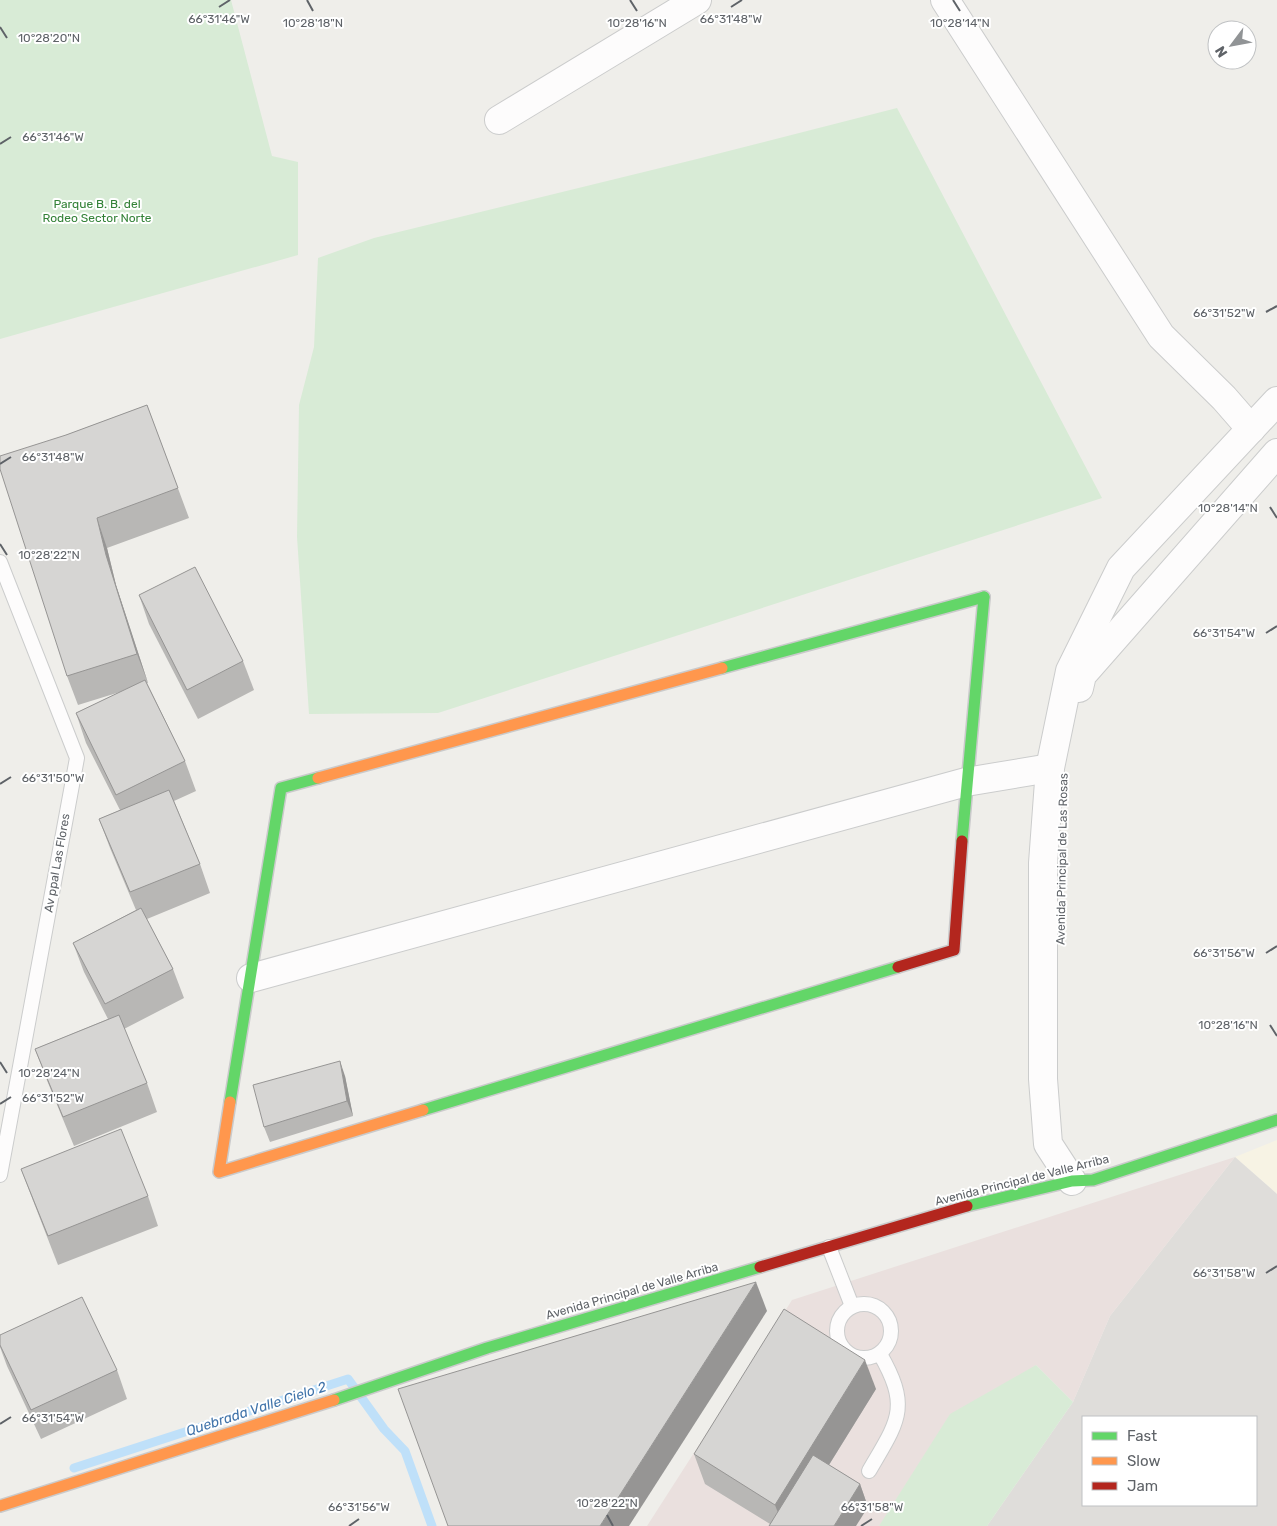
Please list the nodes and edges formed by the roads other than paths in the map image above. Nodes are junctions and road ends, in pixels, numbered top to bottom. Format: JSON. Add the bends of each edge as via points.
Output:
{"nodes":[{"id":1,"x":697,"y":0,"type":"edge"},
{"id":2,"x":945,"y":0,"type":"edge"},
{"id":3,"x":499,"y":120,"type":"dead end"},
{"id":4,"x":1277,"y":401,"type":"edge"},
{"id":5,"x":1251,"y":429,"type":"junction"},
{"id":6,"x":1277,"y":453,"type":"edge"},
{"id":7,"x":0,"y":562,"type":"edge"},
{"id":8,"x":1050,"y":768,"type":"junction"},
{"id":9,"x":966,"y":782,"type":"junction"},
{"id":10,"x":251,"y":978,"type":"junction"},
{"id":11,"x":1277,"y":1120,"type":"edge"},
{"id":12,"x":0,"y":1175,"type":"edge"},
{"id":13,"x":1083,"y":1180,"type":"junction"},
{"id":14,"x":828,"y":1247,"type":"junction"},
{"id":15,"x":852,"y":1306,"type":"junction"},
{"id":16,"x":880,"y":1354,"type":"junction"},
{"id":17,"x":868,"y":1471,"type":"dead end"},
{"id":18,"x":0,"y":1506,"type":"edge"}],
"edges":[{"from":1,"to":3,"type":"street"},
{"from":2,"to":5,"type":"street","via":[[1161,336]]},
{"from":4,"to":5,"type":"street"},
{"from":5,"to":8,"type":"street","via":[[1121,568],[1070,671]]},
{"from":6,"to":13,"type":"street","name":"Avenida Principal de Las Rosas","via":[[1082,675],[1062,769],[1061,1138]]},
{"from":7,"to":12,"type":"lane","name":"Av ppal Las Flores","via":[[76,758]]},
{"from":8,"to":9,"type":"street"},
{"from":8,"to":13,"type":"street","via":[[1043,863],[1044,1079],[1048,1144]]},
{"from":9,"to":10,"type":"street"},
{"from":9,"to":10,"type":"street","via":[[984,597],[281,788]]},
{"from":9,"to":10,"type":"street","via":[[954,950],[219,1172]]},
{"from":11,"to":13,"type":"street","name":"Avenida Principal de Valle Arriba"},
{"from":13,"to":14,"type":"street","name":"Avenida Principal de Valle Arriba","via":[[971,1205]]},
{"from":14,"to":15,"type":"lane"},
{"from":14,"to":18,"type":"street","name":"Avenida Principal de Valle Arriba","via":[[487,1348],[358,1393]]},
{"from":15,"to":16,"type":"lane","via":[[872,1304],[888,1317],[891,1337]]},
{"from":15,"to":16,"type":"lane","via":[[838,1320],[838,1340],[850,1355],[860,1358]]},
{"from":16,"to":17,"type":"lane","via":[[894,1381],[898,1407],[892,1430]]}]}
